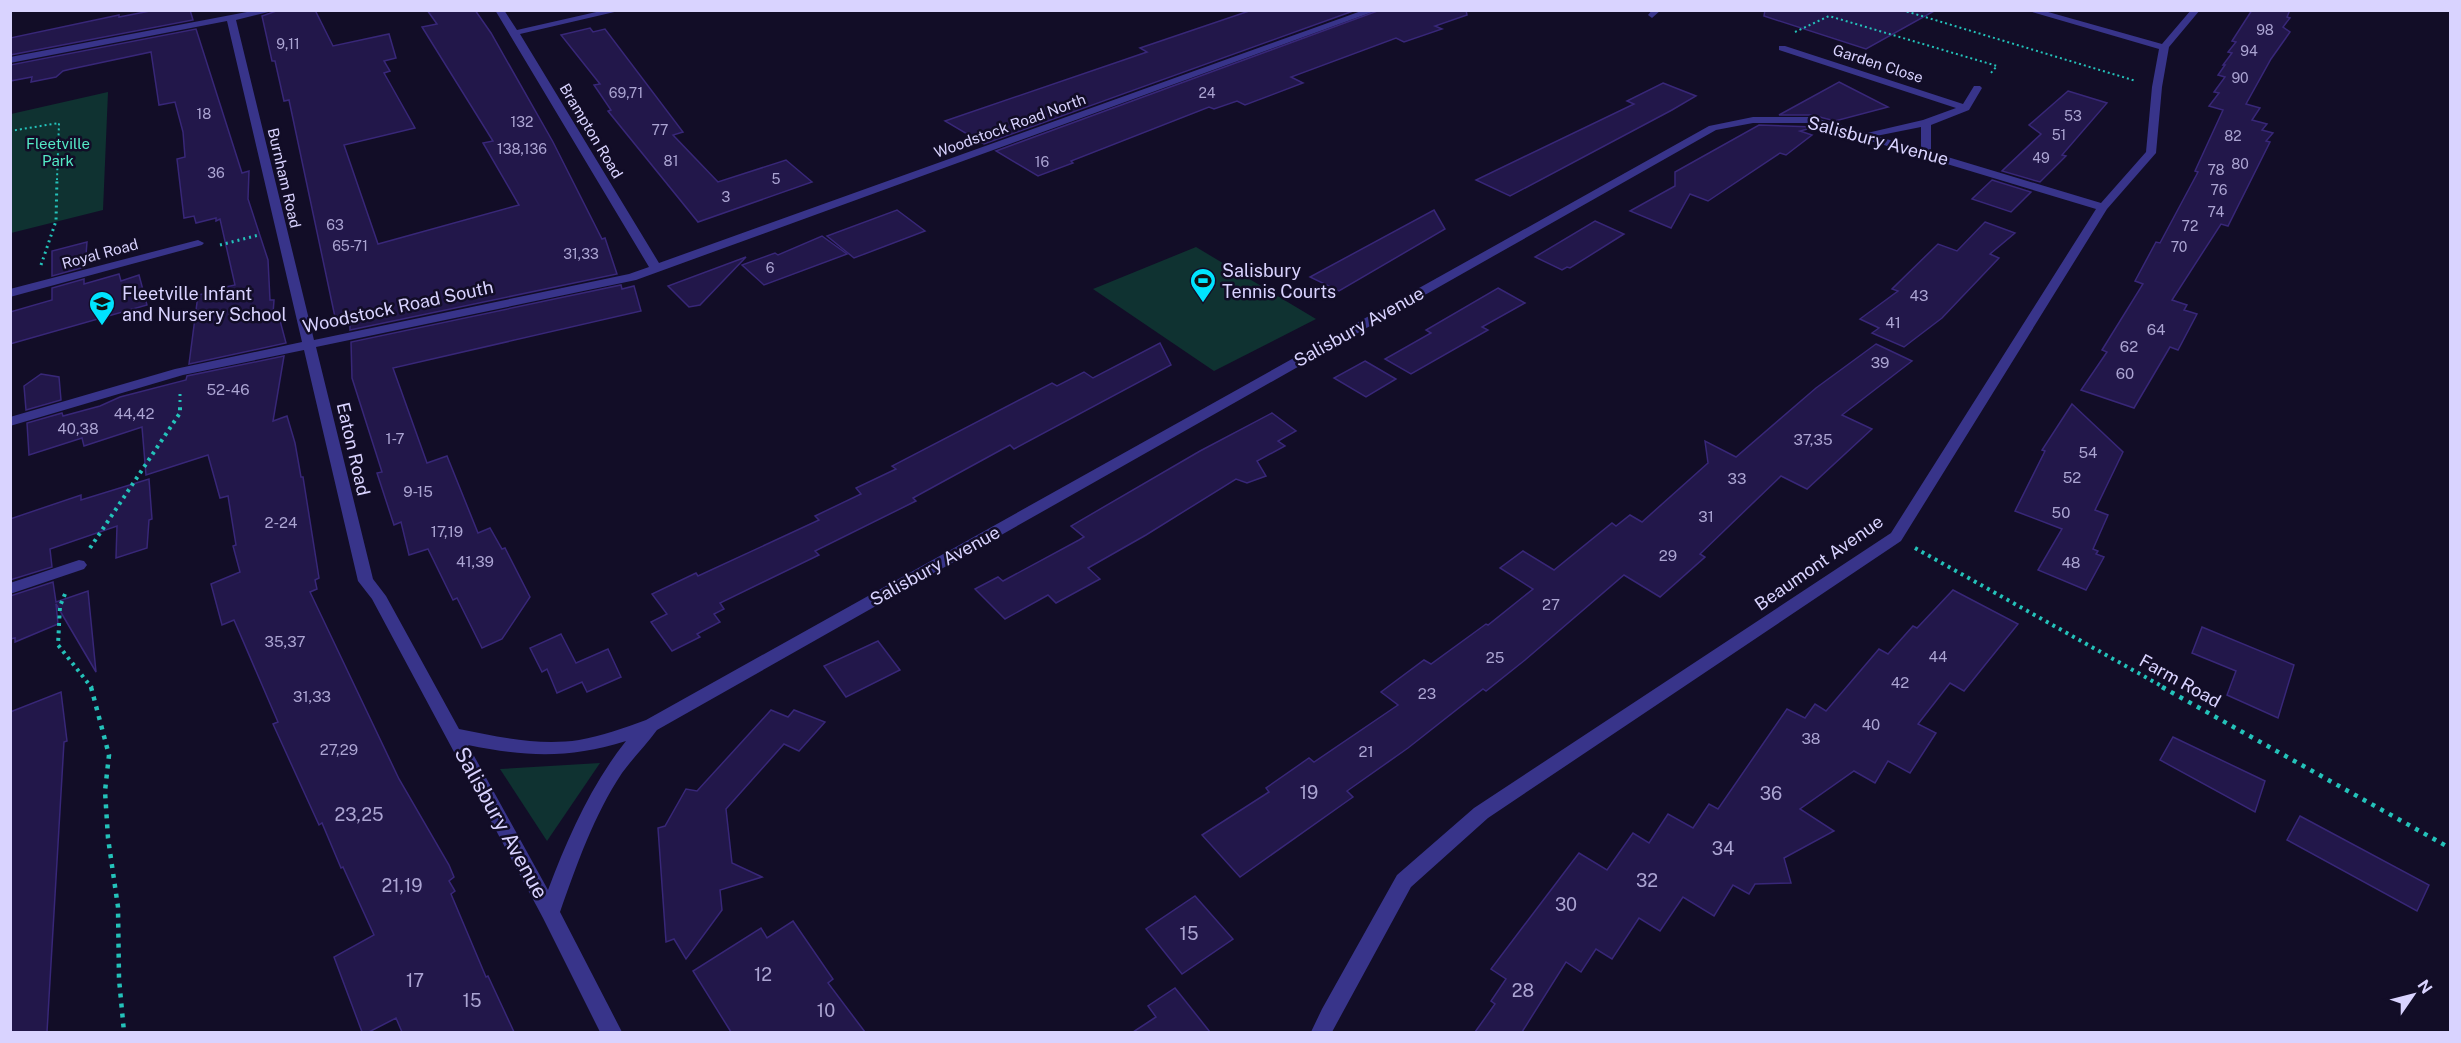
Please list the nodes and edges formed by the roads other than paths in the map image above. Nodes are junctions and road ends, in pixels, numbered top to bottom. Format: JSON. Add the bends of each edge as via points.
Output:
{"nodes":[{"id":1,"x":273,"y":10,"type":"edge"},
{"id":2,"x":499,"y":10,"type":"edge"},
{"id":3,"x":619,"y":10,"type":"edge"},
{"id":4,"x":2029,"y":10,"type":"edge"},
{"id":5,"x":2057,"y":10,"type":"edge"},
{"id":6,"x":2196,"y":10,"type":"edge"},
{"id":7,"x":1373,"y":11,"type":"edge"},
{"id":8,"x":2048,"y":16,"type":"junction"},
{"id":9,"x":231,"y":19,"type":"junction"},
{"id":10,"x":515,"y":33,"type":"junction"},
{"id":11,"x":2164,"y":47,"type":"junction"},
{"id":12,"x":1782,"y":48,"type":"road end"},
{"id":13,"x":10,"y":60,"type":"edge"},
{"id":14,"x":1977,"y":88,"type":"road end"},
{"id":15,"x":1965,"y":108,"type":"junction"},
{"id":16,"x":1926,"y":123,"type":"junction"},
{"id":17,"x":1867,"y":135,"type":"junction"},
{"id":18,"x":1926,"y":152,"type":"junction"},
{"id":19,"x":2103,"y":207,"type":"junction"},
{"id":20,"x":198,"y":243,"type":"road end"},
{"id":21,"x":656,"y":269,"type":"junction"},
{"id":22,"x":10,"y":293,"type":"edge"},
{"id":23,"x":308,"y":344,"type":"junction"},
{"id":24,"x":10,"y":422,"type":"edge"},
{"id":25,"x":360,"y":562,"type":"joint"},
{"id":26,"x":79,"y":565,"type":"road end"},
{"id":27,"x":10,"y":589,"type":"edge"},
{"id":28,"x":652,"y":725,"type":"junction"},
{"id":29,"x":452,"y":734,"type":"junction"},
{"id":30,"x":550,"y":912,"type":"junction"},
{"id":31,"x":611,"y":1032,"type":"edge"},
{"id":32,"x":1322,"y":1032,"type":"edge"}],
"edges":[{"from":1,"to":9,"type":"street"},
{"from":2,"to":10,"type":"street","name":"Brampton Road"},
{"from":3,"to":10,"type":"street"},
{"from":4,"to":8,"type":"street"},
{"from":5,"to":8,"type":"street"},
{"from":6,"to":11,"type":"street"},
{"from":7,"to":21,"type":"street","name":"Woodstock Road North"},
{"from":8,"to":11,"type":"street"},
{"from":9,"to":13,"type":"street"},
{"from":9,"to":23,"type":"street","name":"Burnham Road"},
{"from":10,"to":21,"type":"street","name":"Brampton Road"},
{"from":11,"to":19,"type":"street","name":"Beaumont Avenue","via":[[2151,153]]},
{"from":12,"to":15,"type":"street","name":"Garden Close"},
{"from":14,"to":15,"type":"street"},
{"from":15,"to":16,"type":"street"},
{"from":16,"to":17,"type":"street"},
{"from":16,"to":18,"type":"street"},
{"from":17,"to":18,"type":"street","name":"Salisbury Avenue"},
{"from":17,"to":28,"type":"street","name":"Salisbury Avenue","via":[[1812,120],[1753,120],[1713,128]]},
{"from":18,"to":19,"type":"street","name":"Salisbury Avenue"},
{"from":19,"to":32,"type":"street","name":"Beaumont Avenue","via":[[1896,537],[1481,813],[1404,881]]},
{"from":20,"to":22,"type":"street","name":"Royal Road"},
{"from":21,"to":23,"type":"street","name":"Woodstock Road South"},
{"from":23,"to":24,"type":"street","name":"Woodstock Road South","via":[[180,372]]},
{"from":23,"to":25,"type":"street","name":"Eaton Road"},
{"from":25,"to":29,"type":"street","name":"Salisbury Avenue","via":[[366,581],[378,596]]},
{"from":26,"to":27,"type":"street"},
{"from":28,"to":29,"type":"street","name":"Salisbury Avenue","via":[[567,748],[486,742]]},
{"from":28,"to":30,"type":"street","name":"Salisbury Avenue","via":[[628,748],[604,783]]},
{"from":29,"to":30,"type":"street","name":"Salisbury Avenue"},
{"from":30,"to":31,"type":"street","name":"Salisbury Avenue"}]}
